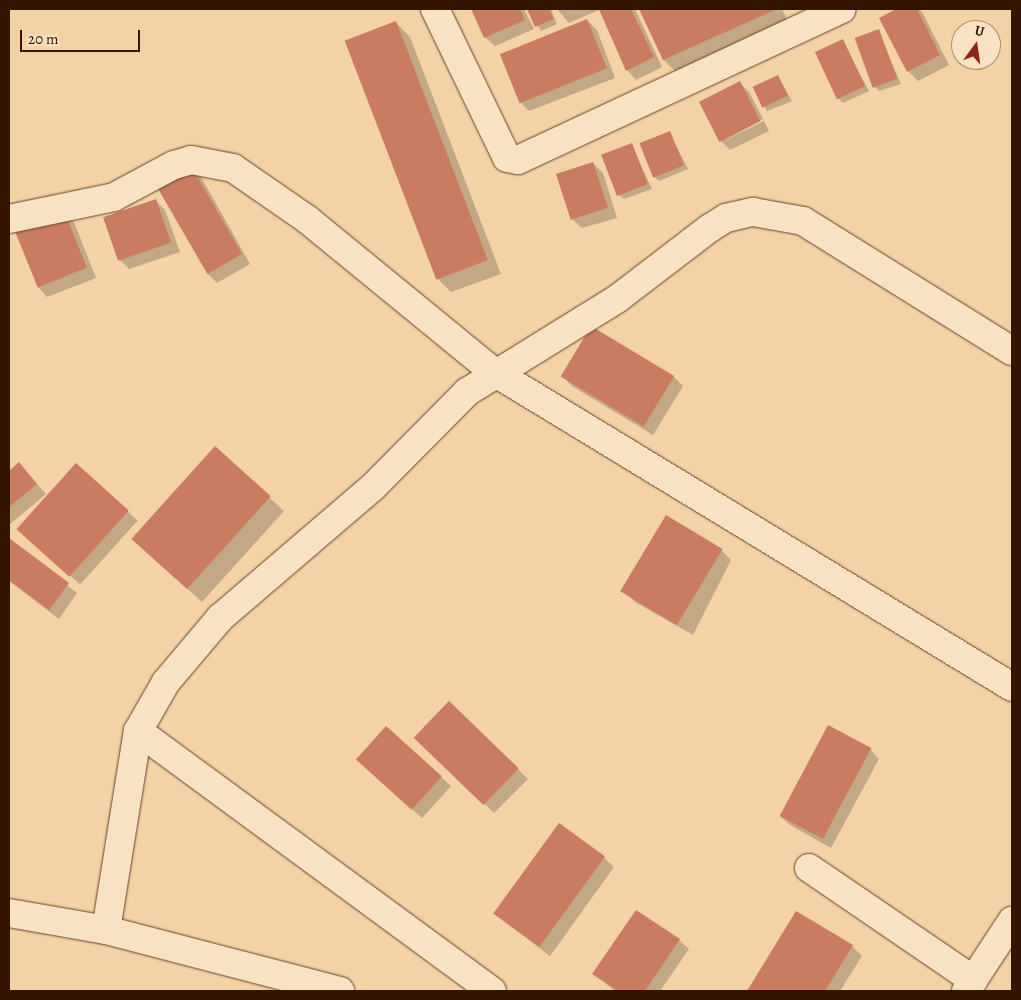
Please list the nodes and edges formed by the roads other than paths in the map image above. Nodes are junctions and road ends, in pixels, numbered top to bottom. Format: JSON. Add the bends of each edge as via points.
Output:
{"nodes":[{"id":1,"x":435,"y":9,"type":"edge"},
{"id":2,"x":842,"y":9,"type":"edge"},
{"id":3,"x":9,"y":219,"type":"edge"},
{"id":4,"x":1012,"y":352,"type":"edge"},
{"id":5,"x":494,"y":372,"type":"junction"},
{"id":6,"x":1012,"y":687,"type":"edge"},
{"id":7,"x":138,"y":731,"type":"junction"},
{"id":8,"x":809,"y":868,"type":"dead end"},
{"id":9,"x":9,"y":913,"type":"edge"},
{"id":10,"x":1012,"y":921,"type":"edge"},
{"id":11,"x":106,"y":930,"type":"junction"},
{"id":12,"x":969,"y":985,"type":"edge"},
{"id":13,"x":340,"y":991,"type":"edge"},
{"id":14,"x":492,"y":991,"type":"edge"}],
"edges":[{"from":1,"to":2,"type":"street","via":[[507,158],[518,160]]},
{"from":3,"to":5,"type":"street","via":[[114,197],[174,165],[191,160],[233,168],[308,220]]},
{"from":4,"to":5,"type":"street","via":[[804,220],[753,212],[726,218],[617,299],[547,345]]},
{"from":5,"to":6,"type":"street"},
{"from":5,"to":7,"type":"street","via":[[467,392],[373,487],[220,618],[166,682]]},
{"from":7,"to":11,"type":"street"},
{"from":7,"to":14,"type":"street"},
{"from":8,"to":12,"type":"street"},
{"from":9,"to":11,"type":"street"},
{"from":10,"to":12,"type":"street"},
{"from":11,"to":13,"type":"street"}]}
